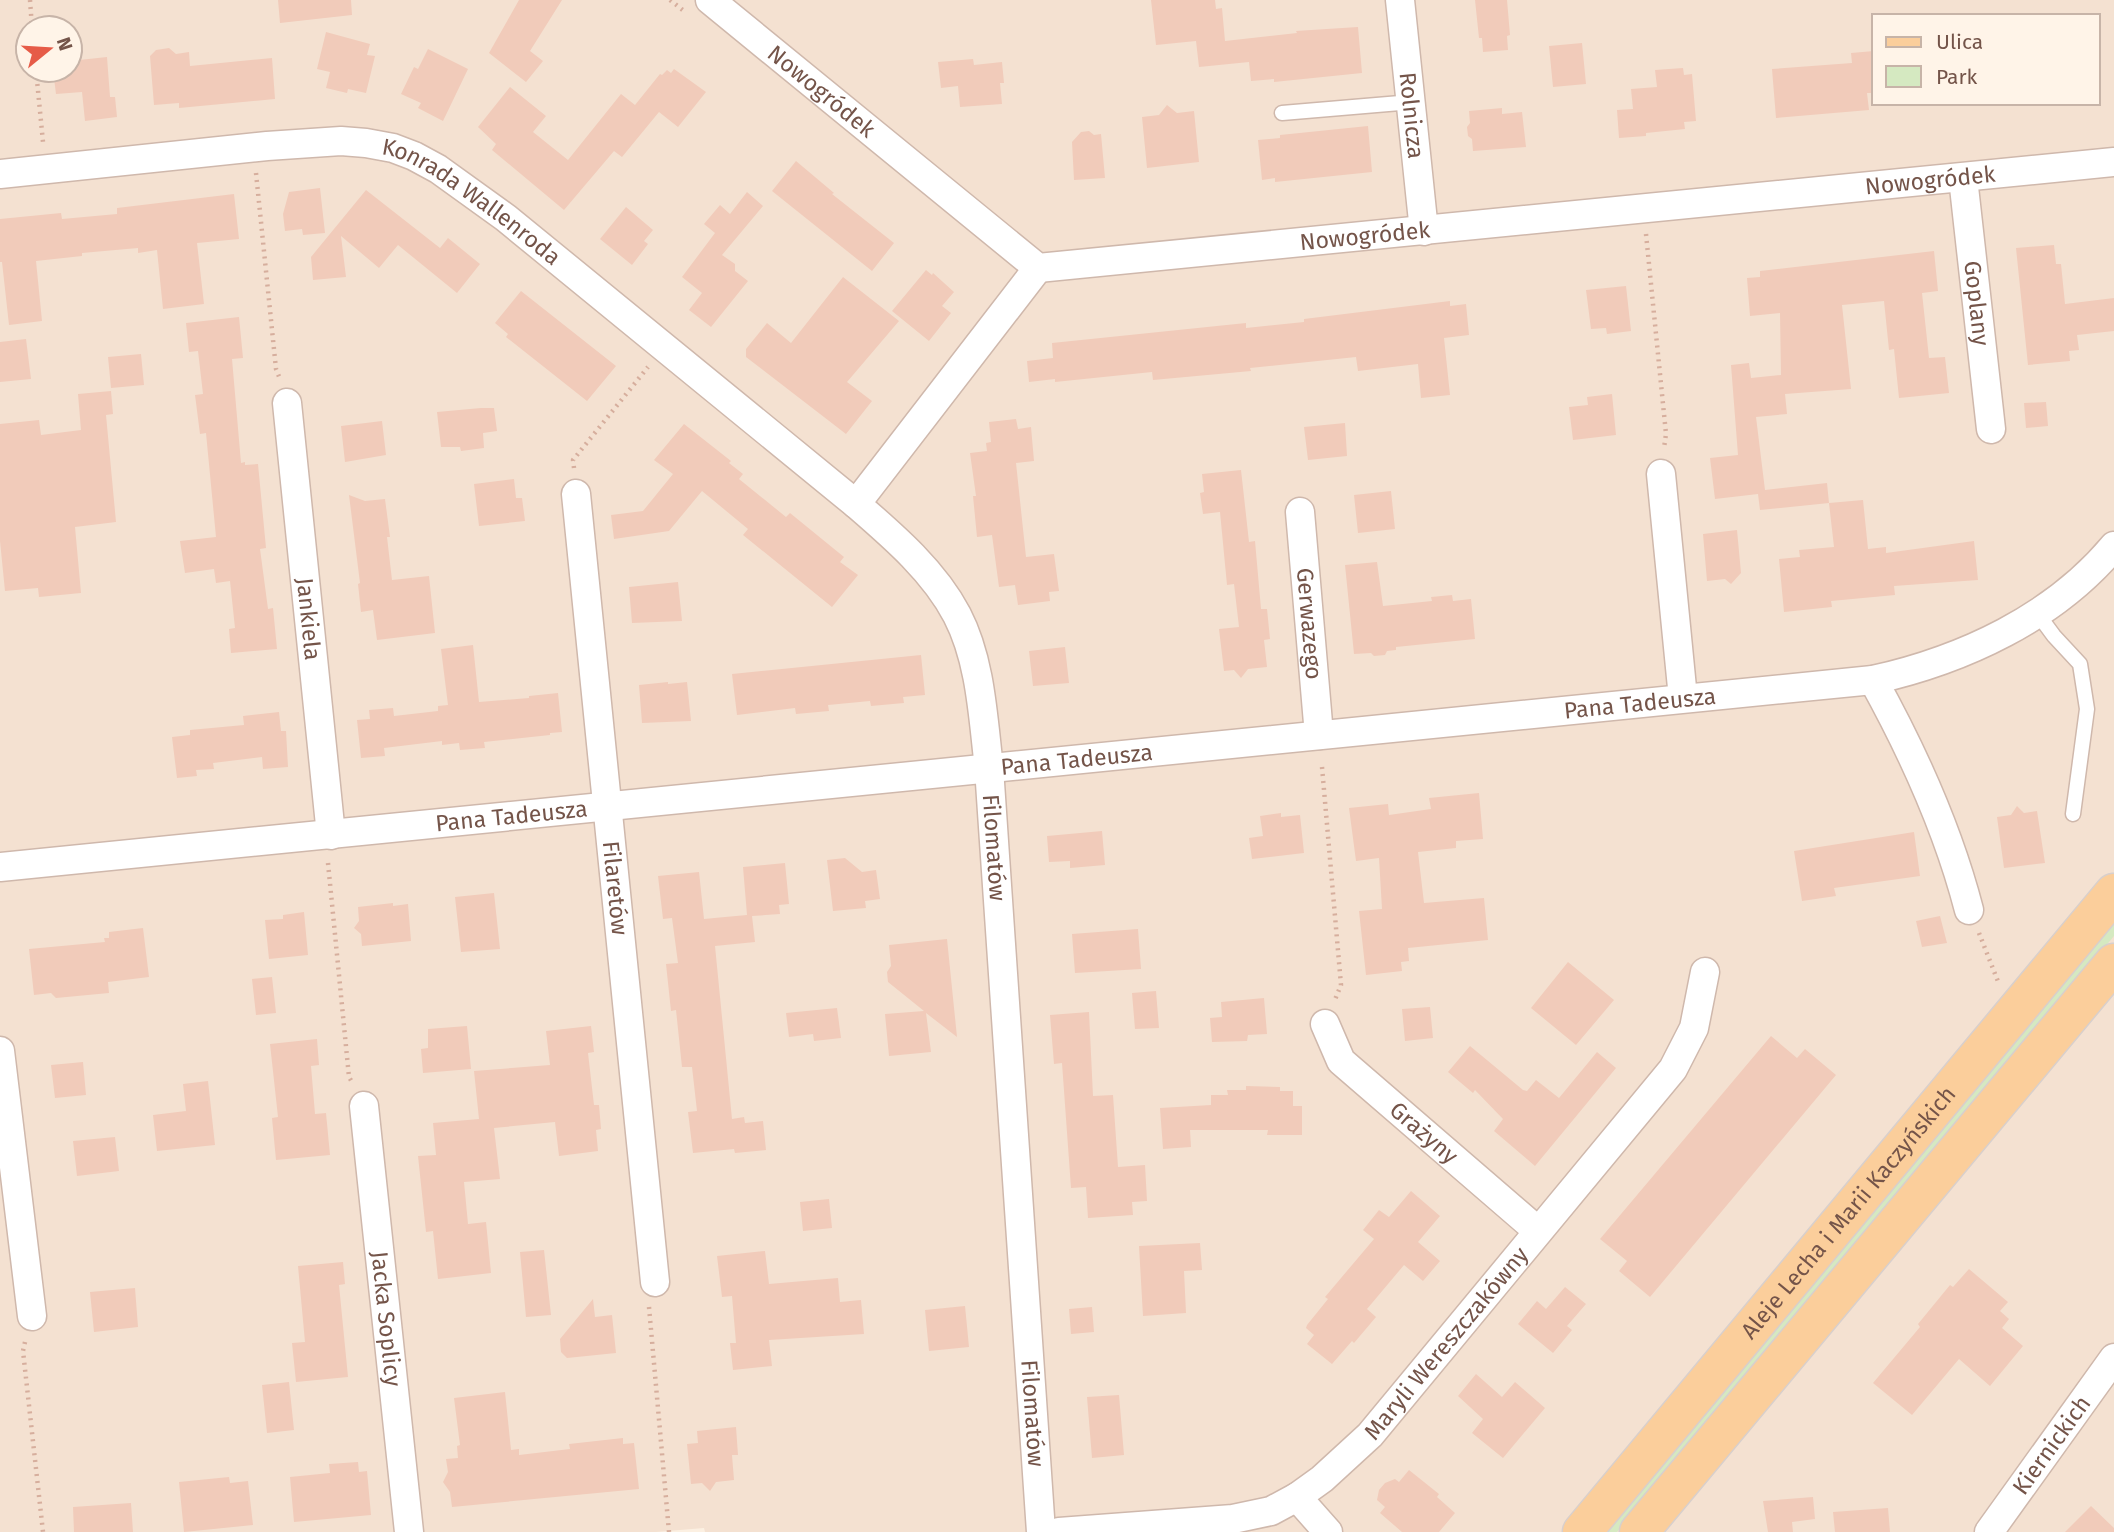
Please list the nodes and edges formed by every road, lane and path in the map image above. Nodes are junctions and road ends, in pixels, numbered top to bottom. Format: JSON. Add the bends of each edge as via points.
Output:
{"nodes":[{"id":1,"x":670,"y":0,"type":"edge"},
{"id":2,"x":1401,"y":0,"type":"edge"},
{"id":3,"x":701,"y":8,"type":"edge"},
{"id":4,"x":37,"y":84,"type":"edge"},
{"id":5,"x":1412,"y":102,"type":"junction"},
{"id":6,"x":1282,"y":113,"type":"dead end"},
{"id":7,"x":253,"y":148,"type":"junction"},
{"id":8,"x":43,"y":150,"type":"dead end"},
{"id":9,"x":2114,"y":162,"type":"edge"},
{"id":10,"x":0,"y":174,"type":"edge"},
{"id":11,"x":1963,"y":178,"type":"junction"},
{"id":12,"x":1644,"y":209,"type":"junction"},
{"id":13,"x":1424,"y":231,"type":"junction"},
{"id":14,"x":1038,"y":268,"type":"junction"},
{"id":15,"x":664,"y":347,"type":"junction"},
{"id":16,"x":287,"y":403,"type":"joint"},
{"id":17,"x":1991,"y":429,"type":"dead end"},
{"id":18,"x":1661,"y":474,"type":"joint"},
{"id":19,"x":576,"y":494,"type":"joint"},
{"id":20,"x":856,"y":504,"type":"junction"},
{"id":21,"x":1300,"y":512,"type":"dead end"},
{"id":22,"x":2114,"y":546,"type":"edge"},
{"id":23,"x":2037,"y":613,"type":"junction"},
{"id":24,"x":1873,"y":680,"type":"junction"},
{"id":25,"x":1683,"y":698,"type":"junction"},
{"id":26,"x":1319,"y":735,"type":"junction"},
{"id":27,"x":1322,"y":767,"type":"dead end"},
{"id":28,"x":989,"y":768,"type":"junction"},
{"id":29,"x":608,"y":806,"type":"junction"},
{"id":30,"x":2073,"y":814,"type":"dead end"},
{"id":31,"x":331,"y":835,"type":"junction"},
{"id":32,"x":328,"y":863,"type":"dead end"},
{"id":33,"x":0,"y":867,"type":"edge"},
{"id":34,"x":2114,"y":893,"type":"edge"},
{"id":35,"x":1969,"y":910,"type":"joint"},
{"id":36,"x":2114,"y":963,"type":"edge"},
{"id":37,"x":1705,"y":972,"type":"dead end"},
{"id":38,"x":2000,"y":985,"type":"dead end"},
{"id":39,"x":1325,"y":1024,"type":"joint"},
{"id":40,"x":0,"y":1051,"type":"edge"},
{"id":41,"x":363,"y":1106,"type":"joint"},
{"id":42,"x":1538,"y":1231,"type":"junction"},
{"id":43,"x":655,"y":1282,"type":"joint"},
{"id":44,"x":32,"y":1316,"type":"joint"},
{"id":45,"x":2114,"y":1359,"type":"edge"},
{"id":46,"x":1297,"y":1497,"type":"junction"},
{"id":47,"x":1233,"y":1526,"type":"edge"},
{"id":48,"x":1076,"y":1531,"type":"edge"},
{"id":49,"x":43,"y":1532,"type":"edge"},
{"id":50,"x":409,"y":1532,"type":"edge"},
{"id":51,"x":669,"y":1532,"type":"edge"},
{"id":52,"x":1041,"y":1532,"type":"edge"},
{"id":53,"x":1328,"y":1532,"type":"edge"},
{"id":54,"x":1582,"y":1532,"type":"edge"},
{"id":55,"x":1639,"y":1532,"type":"edge"},
{"id":56,"x":1989,"y":1532,"type":"edge"}],
"edges":[{"from":1,"to":3,"type":"path"},
{"from":2,"to":5,"type":"street","name":"Rolnicza"},
{"from":3,"to":14,"type":"street","name":"Nowogródek"},
{"from":4,"to":8,"type":"path"},
{"from":5,"to":6,"type":"lane"},
{"from":5,"to":13,"type":"street","name":"Rolnicza"},
{"from":7,"to":10,"type":"street","name":"Konrada Wallenroda"},
{"from":7,"to":15,"type":"street","name":"Konrada Wallenroda","via":[[341,141],[414,156],[506,218]]},
{"from":7,"to":16,"type":"path","via":[[276,369]]},
{"from":9,"to":11,"type":"street","name":"Nowogródek"},
{"from":11,"to":12,"type":"street","name":"Nowogródek"},
{"from":11,"to":17,"type":"street","name":"Goplany"},
{"from":12,"to":13,"type":"street","name":"Nowogródek"},
{"from":12,"to":18,"type":"path","via":[[1665,434]]},
{"from":13,"to":14,"type":"street","name":"Nowogródek"},
{"from":14,"to":20,"type":"street"},
{"from":15,"to":19,"type":"path","via":[[573,460]]},
{"from":15,"to":20,"type":"street","name":"Konrada Wallenroda"},
{"from":16,"to":31,"type":"street","name":"Jankiela"},
{"from":18,"to":25,"type":"street"},
{"from":19,"to":29,"type":"street","name":"Filaretów"},
{"from":20,"to":28,"type":"street","name":"Filomatów","via":[[926,571],[957,614],[972,654]]},
{"from":21,"to":26,"type":"street","name":"Gerwazego"},
{"from":22,"to":23,"type":"street","name":"Pana Tadeusza"},
{"from":23,"to":24,"type":"street","name":"Pana Tadeusza","via":[[1953,656]]},
{"from":23,"to":30,"type":"lane","via":[[2080,664],[2087,709]]},
{"from":24,"to":25,"type":"street","name":"Pana Tadeusza"},
{"from":24,"to":35,"type":"street","via":[[1912,750],[1959,869]]},
{"from":25,"to":26,"type":"street","name":"Pana Tadeusza"},
{"from":26,"to":28,"type":"street","name":"Pana Tadeusza"},
{"from":27,"to":39,"type":"path","via":[[1341,985]]},
{"from":28,"to":29,"type":"street","name":"Pana Tadeusza"},
{"from":28,"to":52,"type":"street","name":"Filomatów"},
{"from":29,"to":31,"type":"street","name":"Pana Tadeusza"},
{"from":29,"to":43,"type":"street","name":"Filaretów"},
{"from":31,"to":33,"type":"street","name":"Pana Tadeusza"},
{"from":32,"to":41,"type":"path","via":[[349,1077]]},
{"from":34,"to":54,"type":"main road","name":"Aleje Lecha i Marii Kaczyńskich"},
{"from":35,"to":38,"type":"path"},
{"from":36,"to":55,"type":"main road","name":"Aleje Lecha i Marii Kaczyńskich"},
{"from":37,"to":42,"type":"street","name":"Maryli Wereszczakówny","via":[[1694,1028],[1673,1069]]},
{"from":39,"to":42,"type":"street","name":"Grażyny","via":[[1341,1061]]},
{"from":40,"to":44,"type":"street"},
{"from":41,"to":50,"type":"street","name":"Jacka Soplicy"},
{"from":42,"to":46,"type":"street","name":"Maryli Wereszczakówny","via":[[1370,1435]]},
{"from":43,"to":51,"type":"path","via":[[648,1310]]},
{"from":44,"to":49,"type":"path","via":[[23,1352]]},
{"from":45,"to":56,"type":"street","name":"Kiernickich"},
{"from":46,"to":47,"type":"street","name":"Maryli Wereszczakówny"},
{"from":46,"to":53,"type":"street"},
{"from":47,"to":48,"type":"street","name":"Maryli Wereszczakówny"}]}
